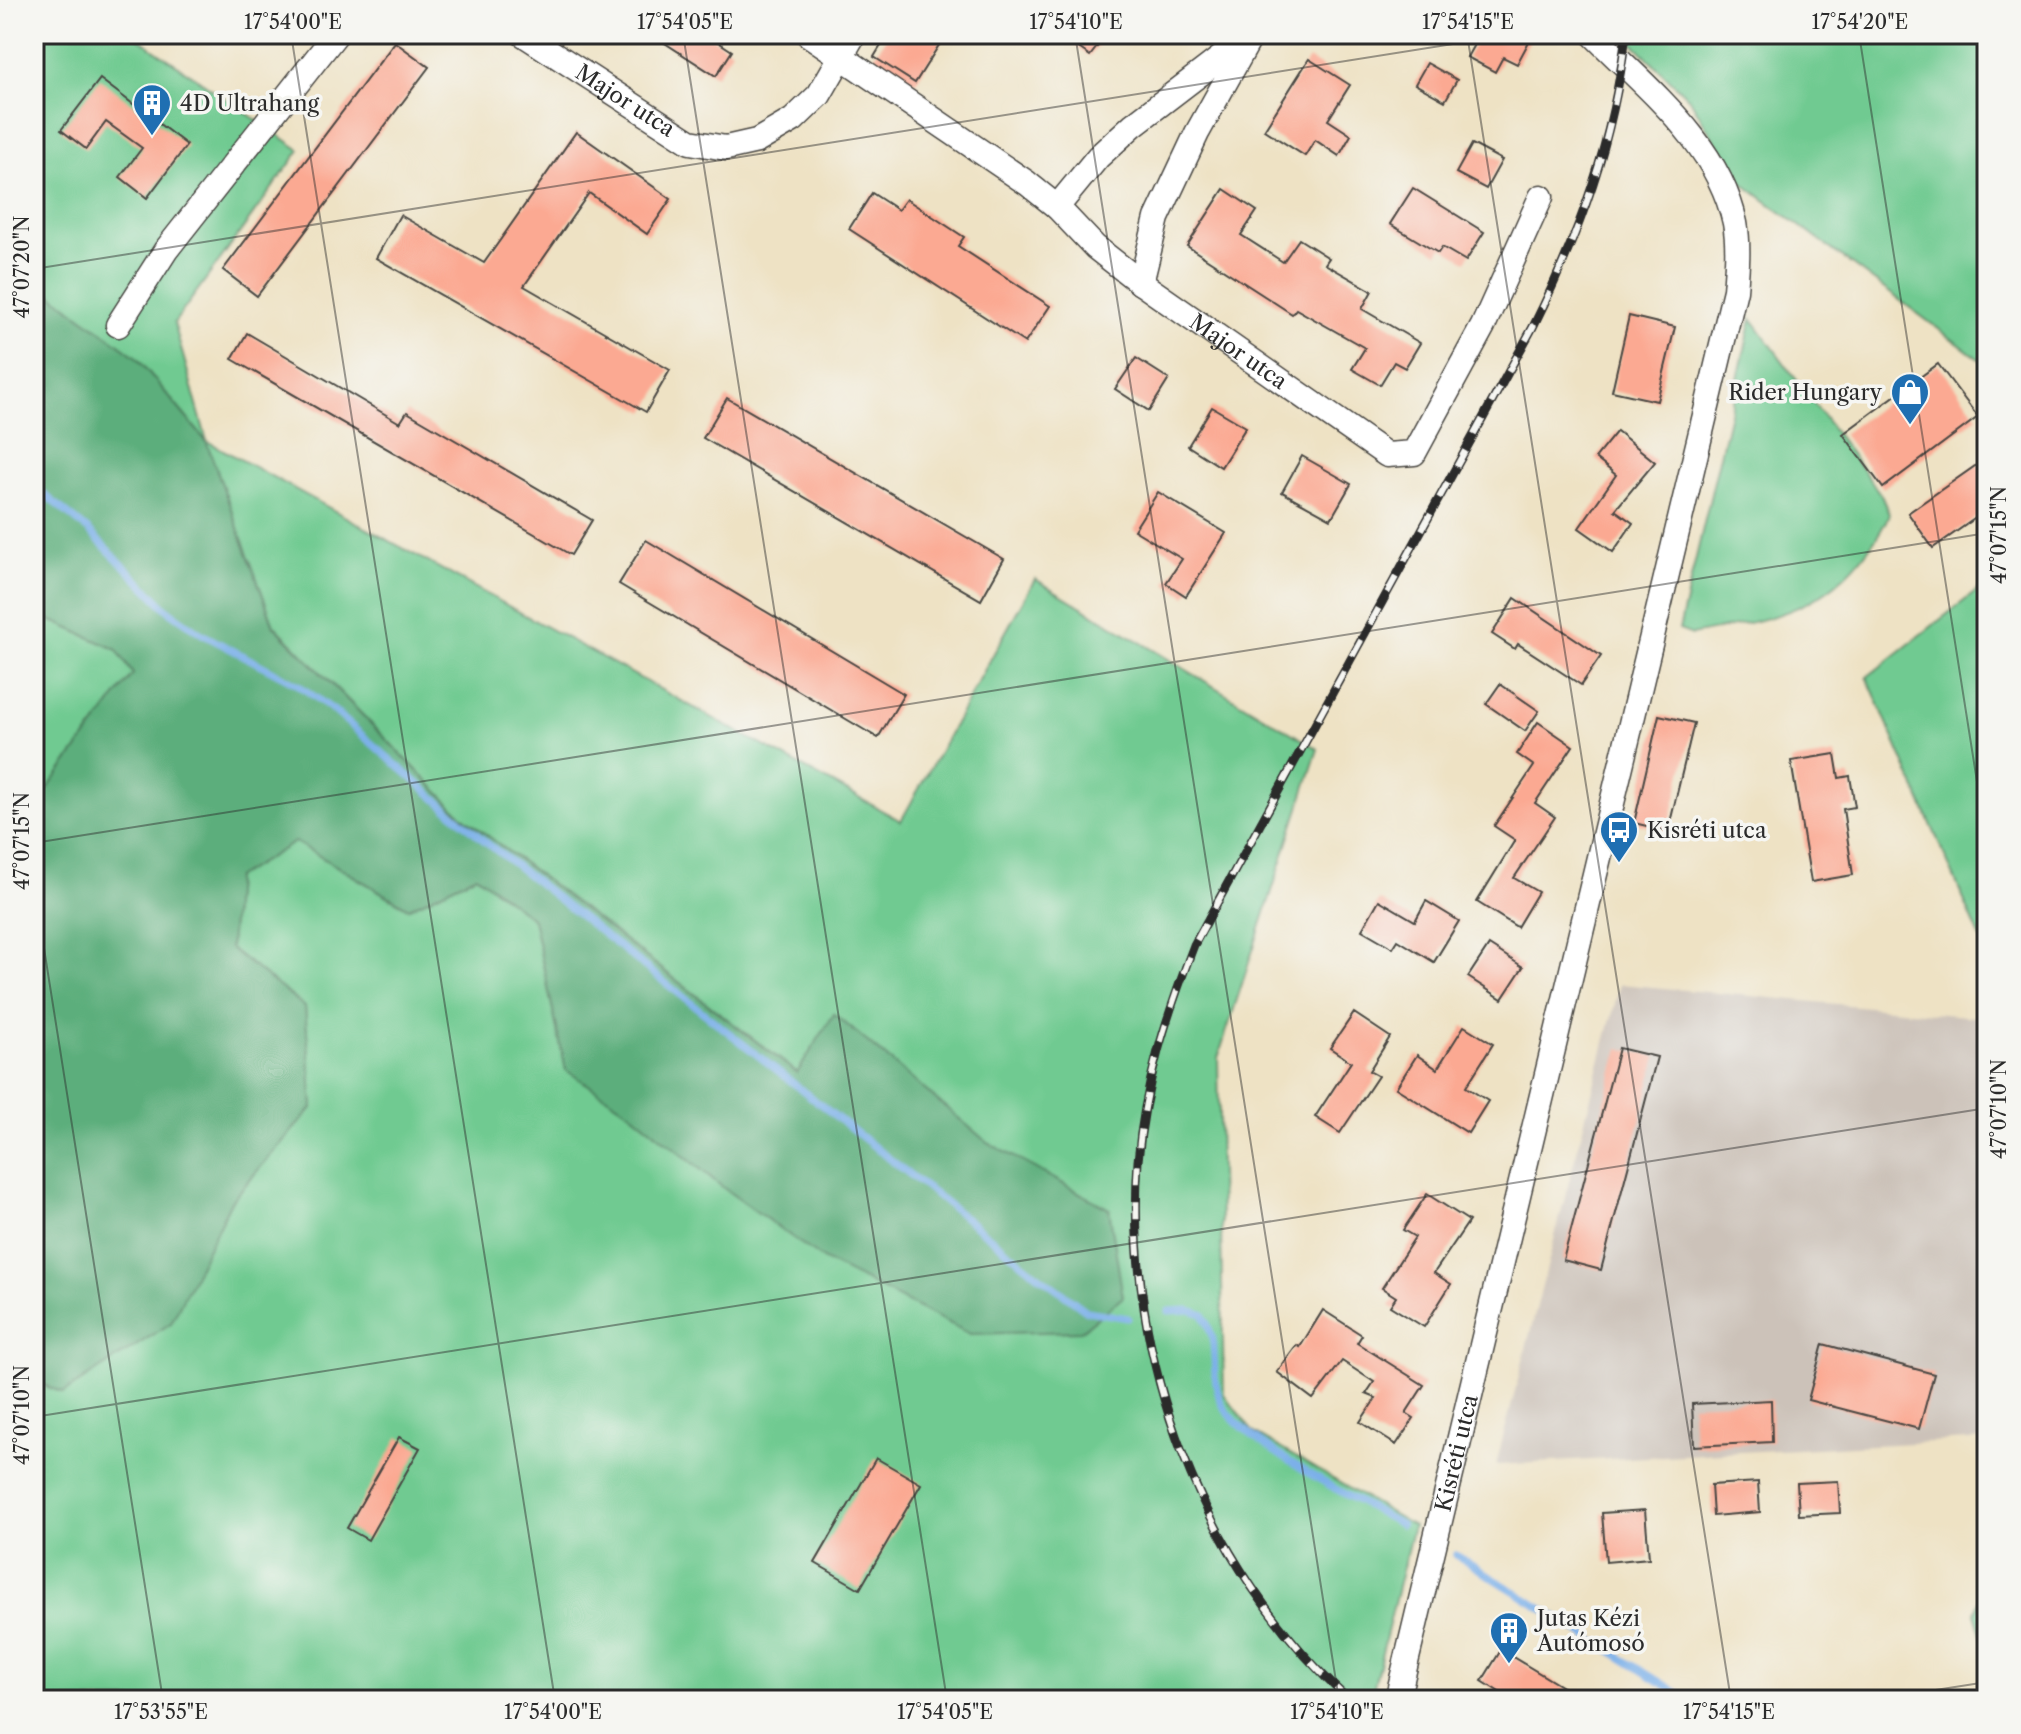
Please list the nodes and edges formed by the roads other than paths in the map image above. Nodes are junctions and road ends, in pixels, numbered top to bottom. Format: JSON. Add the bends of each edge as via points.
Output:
{"nodes":[{"id":1,"x":336,"y":34,"type":"edge"},
{"id":2,"x":523,"y":34,"type":"edge"},
{"id":3,"x":808,"y":34,"type":"edge"},
{"id":4,"x":854,"y":34,"type":"edge"},
{"id":5,"x":1251,"y":34,"type":"edge"},
{"id":6,"x":1593,"y":34,"type":"edge"},
{"id":7,"x":842,"y":57,"type":"junction"},
{"id":8,"x":1541,"y":197,"type":"dead end"},
{"id":9,"x":1057,"y":207,"type":"junction"},
{"id":10,"x":1141,"y":283,"type":"junction"},
{"id":11,"x":118,"y":325,"type":"dead end"},
{"id":12,"x":1397,"y":1700,"type":"edge"}],
"edges":[{"from":1,"to":11,"type":"street","via":[[166,250]]},
{"from":2,"to":7,"type":"street","name":"Major utca","via":[[690,142],[726,148],[757,141],[793,120],[819,95]]},
{"from":3,"to":7,"type":"street","name":"Major utca"},
{"from":4,"to":7,"type":"street"},
{"from":5,"to":9,"type":"street","via":[[1133,125]]},
{"from":5,"to":10,"type":"street","via":[[1157,218]]},
{"from":6,"to":12,"type":"street","name":"Kisréti utca","via":[[1662,102],[1707,158],[1735,223],[1735,290]]},
{"from":7,"to":9,"type":"street","name":"Major utca"},
{"from":8,"to":10,"type":"street","name":"Major utca","via":[[1483,326],[1414,453],[1387,455]]},
{"from":9,"to":10,"type":"street","name":"Major utca","via":[[1095,247]]}]}
